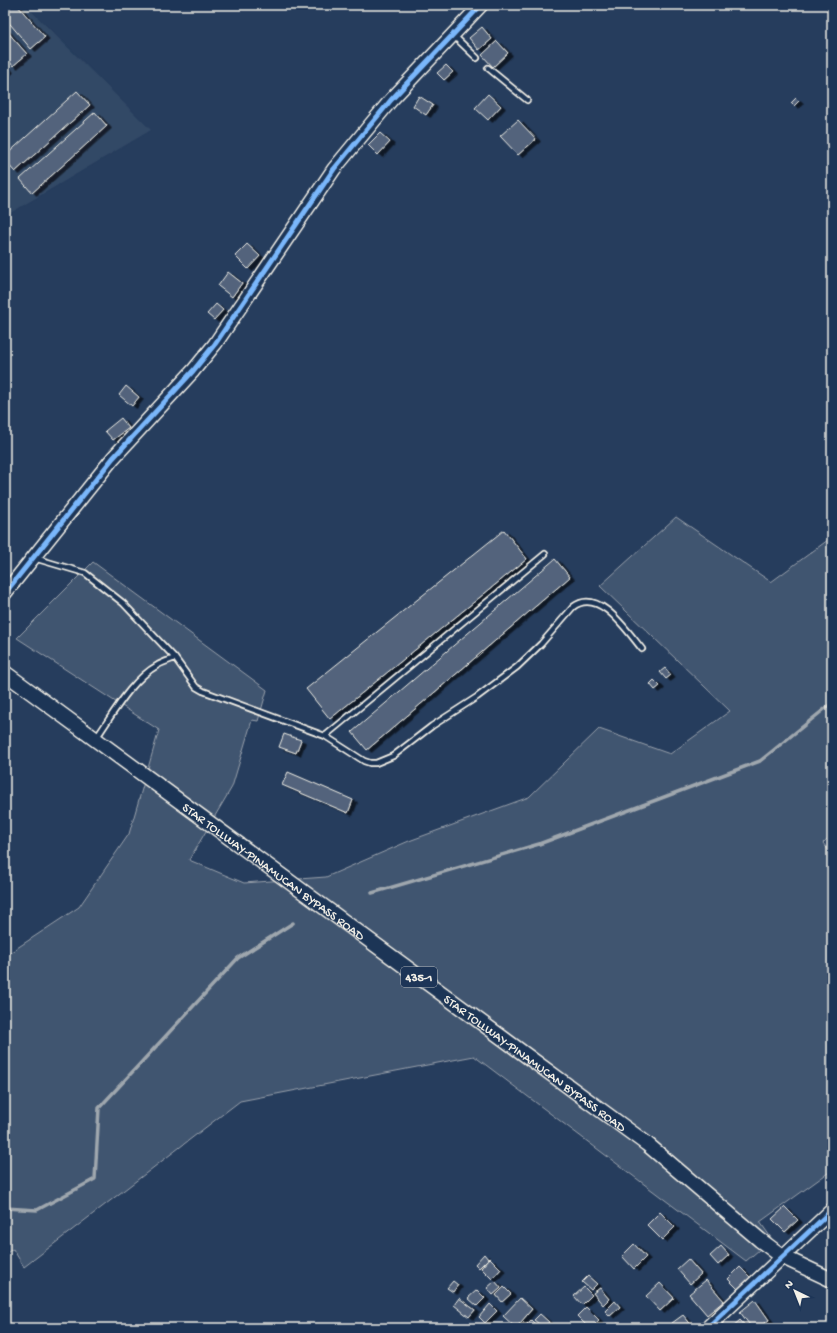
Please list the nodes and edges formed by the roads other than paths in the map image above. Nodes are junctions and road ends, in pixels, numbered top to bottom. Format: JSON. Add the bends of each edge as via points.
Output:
{"nodes":[{"id":1,"x":482,"y":5,"type":"edge"},
{"id":2,"x":453,"y":35,"type":"junction"},
{"id":3,"x":477,"y":58,"type":"dead end"},
{"id":4,"x":488,"y":68,"type":"dead end"},
{"id":5,"x":527,"y":100,"type":"dead end"},
{"id":6,"x":545,"y":554,"type":"dead end"},
{"id":7,"x":32,"y":558,"type":"junction"},
{"id":8,"x":5,"y":593,"type":"edge"},
{"id":9,"x":642,"y":649,"type":"dead end"},
{"id":10,"x":175,"y":658,"type":"junction"},
{"id":11,"x":5,"y":673,"type":"edge"},
{"id":12,"x":325,"y":736,"type":"junction"},
{"id":13,"x":96,"y":739,"type":"junction"},
{"id":14,"x":832,"y":1210,"type":"edge"},
{"id":15,"x":783,"y":1258,"type":"junction"},
{"id":16,"x":832,"y":1280,"type":"edge"},
{"id":17,"x":707,"y":1328,"type":"edge"}],
"edges":[{"from":1,"to":2,"type":"street"},
{"from":2,"to":3,"type":"lane"},
{"from":2,"to":7,"type":"street","via":[[391,100],[334,169],[215,344],[113,458]]},
{"from":4,"to":5,"type":"lane"},
{"from":6,"to":12,"type":"lane"},
{"from":7,"to":8,"type":"street"},
{"from":7,"to":10,"type":"lane","via":[[85,573],[123,603]]},
{"from":9,"to":12,"type":"lane","via":[[610,612],[595,603],[584,601],[573,607],[517,667],[393,756],[370,763]]},
{"from":10,"to":12,"type":"lane","via":[[196,687],[203,691]]},
{"from":10,"to":13,"type":"lane","via":[[158,664],[143,676],[124,698]]},
{"from":11,"to":13,"type":"main road","name":"STAR TOLLWAY-PINAMUCAN BYPASS ROAD","number":"435-1"},
{"from":13,"to":15,"type":"main road","name":"STAR TOLLWAY-PINAMUCAN BYPASS ROAD","number":"435-1","via":[[647,1144]]},
{"from":14,"to":15,"type":"street"},
{"from":15,"to":16,"type":"main road","name":"STAR TOLLWAY-PINAMUCAN BYPASS ROAD","number":"435-1"},
{"from":15,"to":17,"type":"street"}]}
